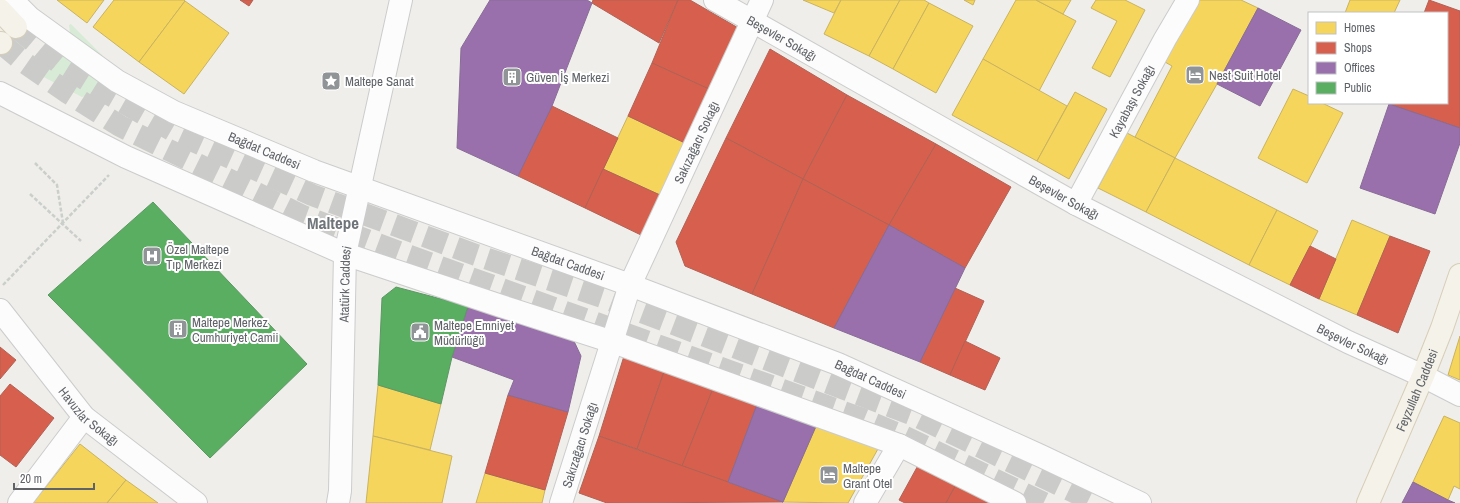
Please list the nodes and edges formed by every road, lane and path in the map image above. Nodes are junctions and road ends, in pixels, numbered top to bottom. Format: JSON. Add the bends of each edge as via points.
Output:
{"nodes":[{"id":1,"x":12,"y":0,"type":"edge"},
{"id":2,"x":401,"y":0,"type":"edge"},
{"id":3,"x":715,"y":0,"type":"edge"},
{"id":4,"x":762,"y":0,"type":"edge"},
{"id":5,"x":1188,"y":0,"type":"edge"},
{"id":6,"x":0,"y":10,"type":"edge"},
{"id":7,"x":753,"y":20,"type":"junction"},
{"id":8,"x":16,"y":27,"type":"tunnel mouth"},
{"id":9,"x":0,"y":93,"type":"edge"},
{"id":10,"x":35,"y":163,"type":"dead end"},
{"id":11,"x":114,"y":171,"type":"dead end"},
{"id":12,"x":360,"y":188,"type":"junction"},
{"id":13,"x":30,"y":194,"type":"dead end"},
{"id":14,"x":1076,"y":204,"type":"junction"},
{"id":15,"x":63,"y":224,"type":"junction"},
{"id":16,"x":81,"y":242,"type":"dead end"},
{"id":17,"x":345,"y":254,"type":"junction"},
{"id":18,"x":1460,"y":275,"type":"edge"},
{"id":19,"x":630,"y":285,"type":"junction"},
{"id":20,"x":1,"y":287,"type":"dead end"},
{"id":21,"x":0,"y":310,"type":"edge"},
{"id":22,"x":1460,"y":314,"type":"edge"},
{"id":23,"x":1442,"y":328,"type":"junction"},
{"id":24,"x":613,"y":342,"type":"junction"},
{"id":25,"x":1423,"y":376,"type":"junction"},
{"id":26,"x":1460,"y":395,"type":"edge"},
{"id":27,"x":84,"y":417,"type":"junction"},
{"id":28,"x":899,"y":445,"type":"junction"},
{"id":29,"x":19,"y":503,"type":"edge"},
{"id":30,"x":196,"y":503,"type":"edge"},
{"id":31,"x":338,"y":503,"type":"edge"},
{"id":32,"x":561,"y":503,"type":"edge"},
{"id":33,"x":865,"y":503,"type":"edge"},
{"id":34,"x":1015,"y":503,"type":"edge"},
{"id":35,"x":1140,"y":503,"type":"edge"},
{"id":36,"x":1368,"y":503,"type":"edge"}],
"edges":[{"from":1,"to":12,"type":"street","name":"Bağdat Caddesi","via":[[30,18],[117,81],[174,112]]},
{"from":2,"to":12,"type":"street","name":"Atatürk Caddesi"},
{"from":3,"to":7,"type":"street","name":"Beşevler Sokağı"},
{"from":4,"to":7,"type":"street","name":"Sakızağacı Sokağı"},
{"from":5,"to":14,"type":"street","name":"Kayabaşı Sokağı"},
{"from":6,"to":8,"type":"main road"},
{"from":7,"to":14,"type":"street","name":"Beşevler Sokağı"},
{"from":7,"to":19,"type":"street","name":"Sakızağacı Sokağı"},
{"from":9,"to":17,"type":"street","via":[[126,157]]},
{"from":10,"to":15,"type":"path","via":[[57,185]]},
{"from":11,"to":15,"type":"path"},
{"from":12,"to":17,"type":"street","name":"Atatürk Caddesi"},
{"from":12,"to":19,"type":"street","name":"Bağdat Caddesi"},
{"from":13,"to":15,"type":"path"},
{"from":14,"to":25,"type":"street","name":"Beşevler Sokağı","via":[[1348,342]]},
{"from":15,"to":16,"type":"path"},
{"from":15,"to":20,"type":"path"},
{"from":17,"to":24,"type":"street"},
{"from":17,"to":31,"type":"street","name":"Atatürk Caddesi"},
{"from":18,"to":23,"type":"main road","name":"Feyzullah Caddesi"},
{"from":19,"to":24,"type":"street","name":"Sakızağacı Sokağı"},
{"from":19,"to":35,"type":"street","name":"Bağdat Caddesi","via":[[838,364]]},
{"from":21,"to":27,"type":"street","name":"Havuzlar Sokağı"},
{"from":22,"to":23,"type":"main road"},
{"from":23,"to":25,"type":"main road","name":"Feyzullah Caddesi"},
{"from":24,"to":28,"type":"street"},
{"from":24,"to":32,"type":"street","name":"Sakızağacı Sokağı"},
{"from":25,"to":26,"type":"street","name":"Beşevler Sokağı"},
{"from":25,"to":36,"type":"main road","name":"Feyzullah Caddesi"},
{"from":27,"to":29,"type":"street"},
{"from":27,"to":30,"type":"street","name":"Havuzlar Sokağı"},
{"from":28,"to":33,"type":"street"},
{"from":28,"to":34,"type":"street"}]}
